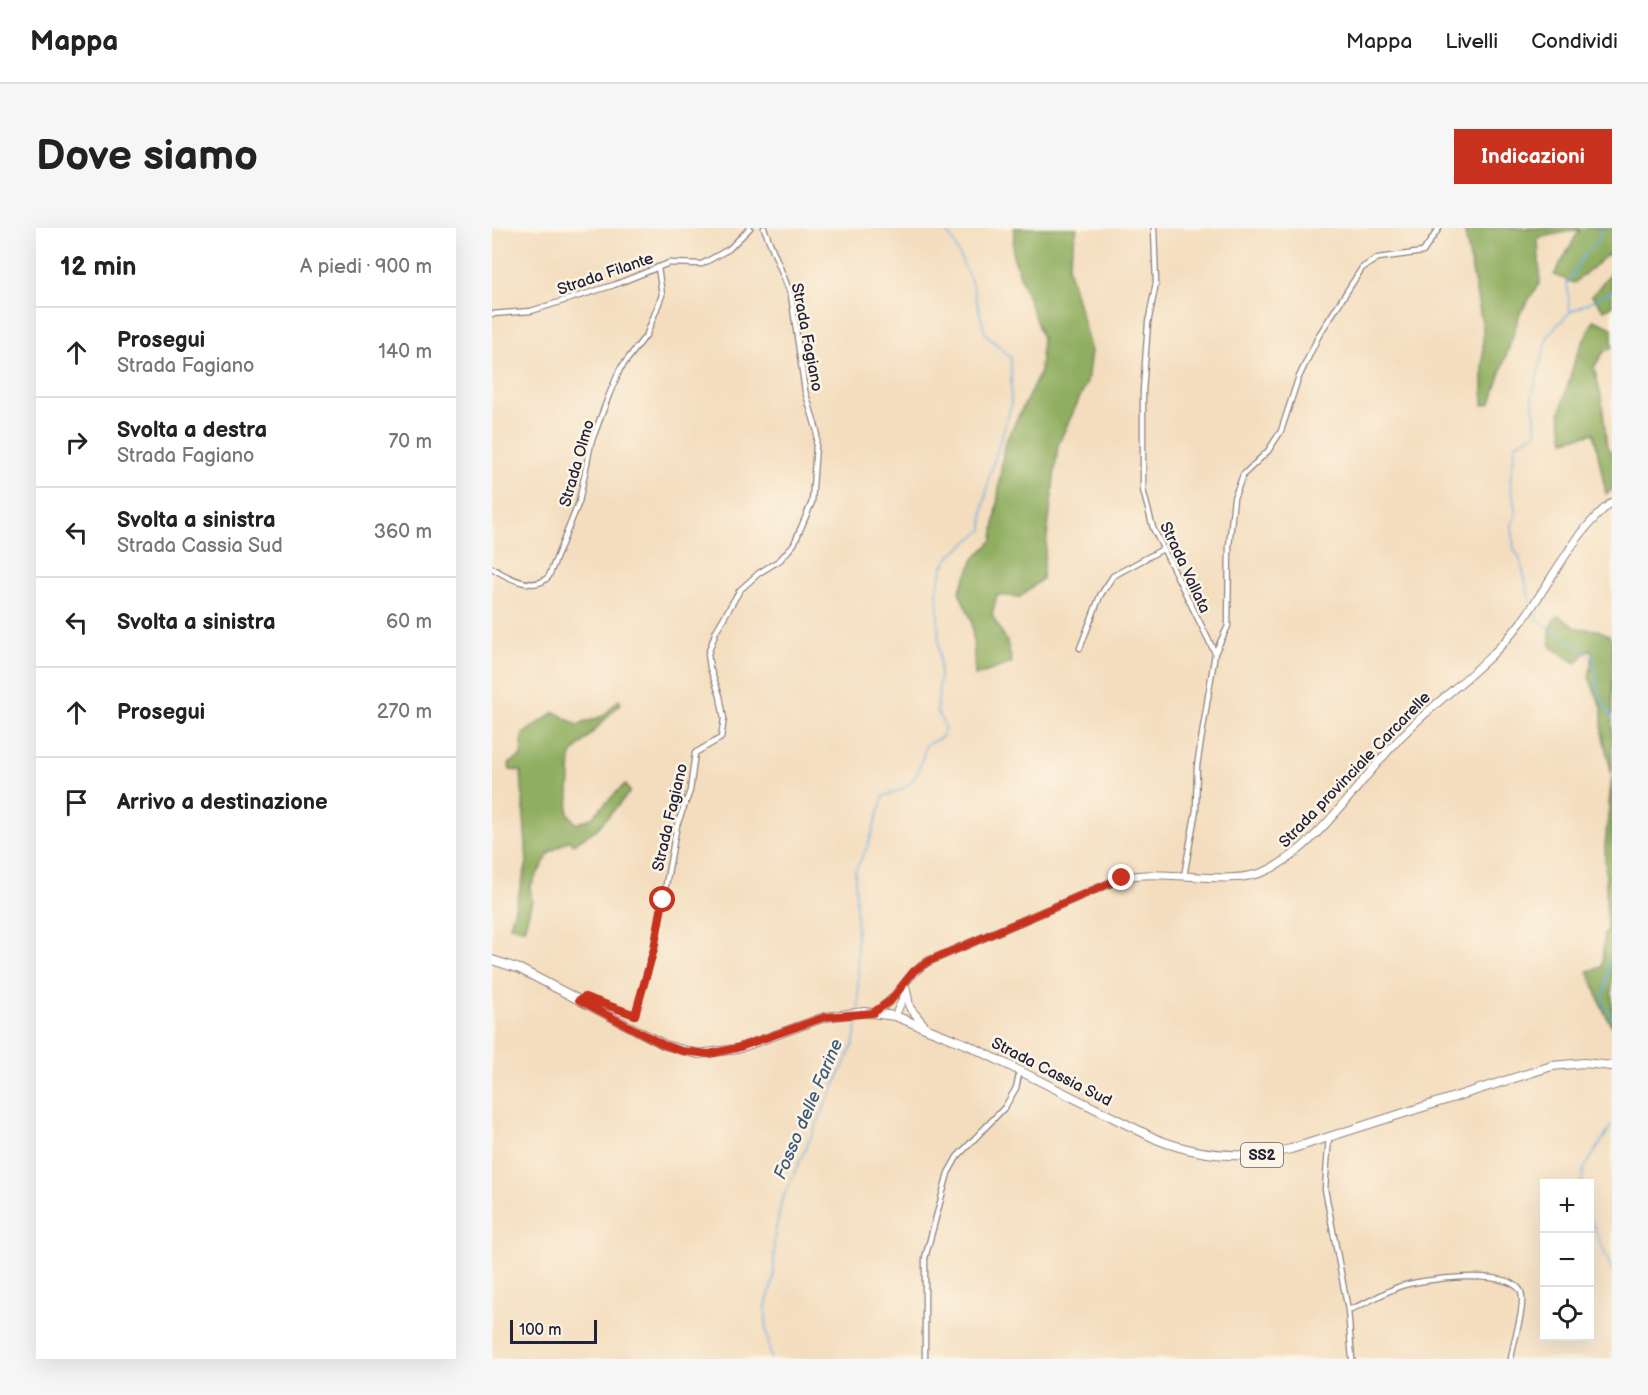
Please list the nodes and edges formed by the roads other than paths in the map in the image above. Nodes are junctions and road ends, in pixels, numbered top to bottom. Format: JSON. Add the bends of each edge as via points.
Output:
{"nodes":[{"id":1,"x":750,"y":228,"type":"edge"},
{"id":2,"x":764,"y":228,"type":"edge"},
{"id":3,"x":1154,"y":228,"type":"edge"},
{"id":4,"x":1439,"y":228,"type":"edge"},
{"id":5,"x":658,"y":267,"type":"junction"},
{"id":6,"x":492,"y":314,"type":"edge"},
{"id":7,"x":1612,"y":502,"type":"edge"},
{"id":8,"x":1163,"y":549,"type":"junction"},
{"id":9,"x":492,"y":568,"type":"edge"},
{"id":10,"x":1080,"y":648,"type":"dead end"},
{"id":11,"x":1215,"y":653,"type":"junction"},
{"id":12,"x":1184,"y":876,"type":"junction"},
{"id":13,"x":492,"y":960,"type":"edge"},
{"id":14,"x":909,"y":977,"type":"junction"},
{"id":15,"x":906,"y":988,"type":"junction"},
{"id":16,"x":898,"y":992,"type":"junction"},
{"id":17,"x":579,"y":1000,"type":"junction"},
{"id":18,"x":873,"y":1013,"type":"junction"},
{"id":19,"x":895,"y":1016,"type":"junction"},
{"id":20,"x":926,"y":1027,"type":"junction"},
{"id":21,"x":1612,"y":1066,"type":"edge"},
{"id":22,"x":1020,"y":1070,"type":"junction"},
{"id":23,"x":1329,"y":1136,"type":"junction"},
{"id":24,"x":1348,"y":1310,"type":"junction"},
{"id":25,"x":925,"y":1359,"type":"edge"},
{"id":26,"x":1352,"y":1359,"type":"edge"},
{"id":27,"x":1510,"y":1359,"type":"edge"}],
"edges":[{"from":1,"to":5,"type":"street","name":"Strada Filante","via":[[729,249],[702,264],[669,263]]},
{"from":2,"to":17,"type":"street","name":"Strada Fagiano","via":[[791,295],[805,391],[817,431],[812,502],[794,544],[780,560],[740,590],[716,631],[708,654],[724,719],[721,738],[695,753],[690,791],[678,825],[638,1009],[635,1015],[585,997]]},
{"from":3,"to":8,"type":"street","name":"Strada Vallata","via":[[1156,282],[1148,323],[1142,468],[1143,490]]},
{"from":4,"to":11,"type":"street","via":[[1423,252],[1378,258],[1362,268],[1319,335],[1298,379],[1281,431],[1268,451],[1243,475],[1234,498],[1229,546],[1228,626]]},
{"from":5,"to":6,"type":"street","name":"Strada Filante","via":[[531,311]]},
{"from":5,"to":9,"type":"street","name":"Strada Olmo","via":[[662,295],[647,334],[620,369],[609,395],[591,443],[579,502],[549,576],[535,585]]},
{"from":7,"to":12,"type":"main road","name":"Strada provinciale Carcarelle","via":[[1587,527],[1504,641],[1405,732],[1320,828],[1284,860],[1252,875]]},
{"from":8,"to":10,"type":"street","via":[[1113,576],[1100,596]]},
{"from":8,"to":11,"type":"street","name":"Strada Vallata"},
{"from":11,"to":12,"type":"street"},
{"from":12,"to":14,"type":"main road","name":"Strada provinciale Carcarelle","via":[[1122,878],[929,961]]},
{"from":13,"to":17,"type":"main road","name":"Strada Cassia Sud","number":"SS2","via":[[520,969]]},
{"from":14,"to":15,"type":"main road"},
{"from":14,"to":16,"type":"main road","name":"Strada provinciale Carcarelle"},
{"from":15,"to":19,"type":"main road"},
{"from":15,"to":20,"type":"main road","via":[[910,1008]]},
{"from":16,"to":18,"type":"main road","name":"Strada provinciale Carcarelle"},
{"from":16,"to":19,"type":"main road"},
{"from":17,"to":18,"type":"main road","name":"Strada Cassia Sud","number":"SS2","via":[[664,1045],[698,1054],[737,1048],[803,1023],[852,1012]]},
{"from":18,"to":19,"type":"main road","name":"Strada Cassia Sud","number":"SS2"},
{"from":19,"to":20,"type":"main road","name":"Strada Cassia Sud","number":"SS2"},
{"from":20,"to":22,"type":"main road","name":"Strada Cassia Sud","number":"SS2"},
{"from":21,"to":23,"type":"main road","name":"Strada Cassia Sud","number":"SS2","via":[[1584,1062],[1552,1066]]},
{"from":22,"to":23,"type":"main road","name":"Strada Cassia Sud","number":"SS2","via":[[1156,1139],[1198,1154],[1254,1156]]},
{"from":22,"to":25,"type":"street","via":[[1016,1088],[1005,1107],[957,1157],[948,1173],[925,1258]]},
{"from":23,"to":24,"type":"street","via":[[1325,1189]]},
{"from":24,"to":26,"type":"street"},
{"from":24,"to":27,"type":"street","via":[[1400,1286],[1455,1276],[1510,1280],[1520,1289],[1523,1300]]}]}
